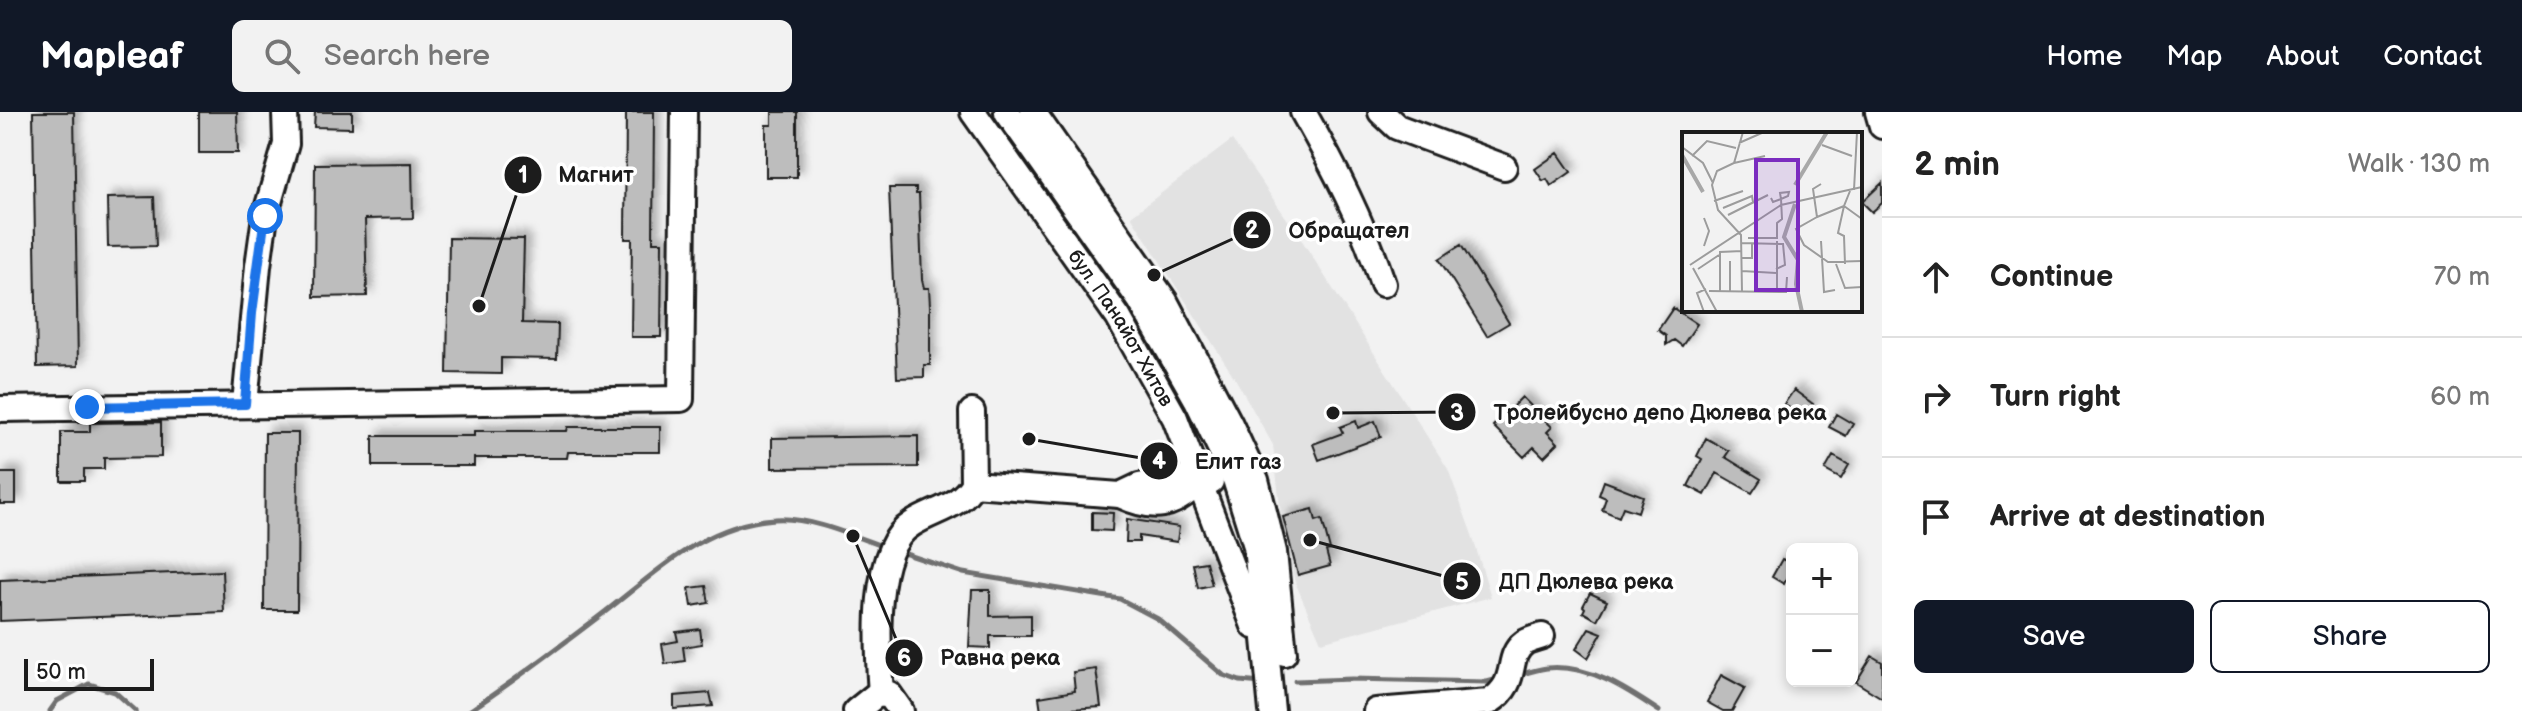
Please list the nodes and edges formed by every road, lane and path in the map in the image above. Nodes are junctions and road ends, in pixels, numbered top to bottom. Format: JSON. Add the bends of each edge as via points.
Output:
{"nodes":[{"id":1,"x":285,"y":112,"type":"edge"},
{"id":2,"x":684,"y":112,"type":"edge"},
{"id":3,"x":973,"y":112,"type":"edge"},
{"id":4,"x":1007,"y":112,"type":"edge"},
{"id":5,"x":1033,"y":112,"type":"edge"},
{"id":6,"x":1303,"y":112,"type":"edge"},
{"id":7,"x":1381,"y":112,"type":"edge"},
{"id":8,"x":1878,"y":112,"type":"edge"},
{"id":9,"x":1882,"y":126,"type":"edge"},
{"id":10,"x":1504,"y":167,"type":"dead end"},
{"id":11,"x":1383,"y":284,"type":"dead end"},
{"id":12,"x":245,"y":404,"type":"junction"},
{"id":13,"x":0,"y":409,"type":"edge"},
{"id":14,"x":972,"y":412,"type":"dead end"},
{"id":15,"x":1235,"y":479,"type":"junction"},
{"id":16,"x":1199,"y":482,"type":"junction"},
{"id":17,"x":973,"y":484,"type":"junction"},
{"id":18,"x":1542,"y":636,"type":"dead end"},
{"id":19,"x":1275,"y":653,"type":"junction"},
{"id":20,"x":881,"y":694,"type":"junction"},
{"id":21,"x":856,"y":711,"type":"edge"},
{"id":22,"x":901,"y":711,"type":"edge"},
{"id":23,"x":1272,"y":711,"type":"edge"},
{"id":24,"x":1376,"y":711,"type":"edge"}],
"edges":[{"from":1,"to":12,"type":"street","via":[[286,144],[265,216],[258,266]]},
{"from":2,"to":12,"type":"street","via":[[681,399]]},
{"from":3,"to":16,"type":"street","name":"бул. Панайот Хитов","via":[[1118,317],[1175,418]]},
{"from":4,"to":15,"type":"street","name":"бул. Панайот Хитов","via":[[1140,300]]},
{"from":5,"to":19,"type":"street","via":[[1165,301],[1256,480],[1274,552]]},
{"from":6,"to":11,"type":"street","via":[[1367,235]]},
{"from":7,"to":10,"type":"street","via":[[1397,127]]},
{"from":8,"to":9,"type":"street"},
{"from":12,"to":13,"type":"street"},
{"from":14,"to":17,"type":"street"},
{"from":15,"to":16,"type":"street"},
{"from":15,"to":19,"type":"street","name":"бул. Панайот Хитов","via":[[1256,546]]},
{"from":16,"to":17,"type":"street","via":[[1167,481],[1120,495]]},
{"from":16,"to":19,"type":"street","name":"бул. Панайот Хитов"},
{"from":17,"to":20,"type":"street","via":[[966,497],[910,524],[892,548],[879,624]]},
{"from":18,"to":24,"type":"street","via":[[1523,643],[1508,686],[1489,702]]},
{"from":19,"to":23,"type":"street","name":"бул. Панайот Хитов"},
{"from":20,"to":21,"type":"street"},
{"from":20,"to":22,"type":"street","via":[[889,694]]}]}
